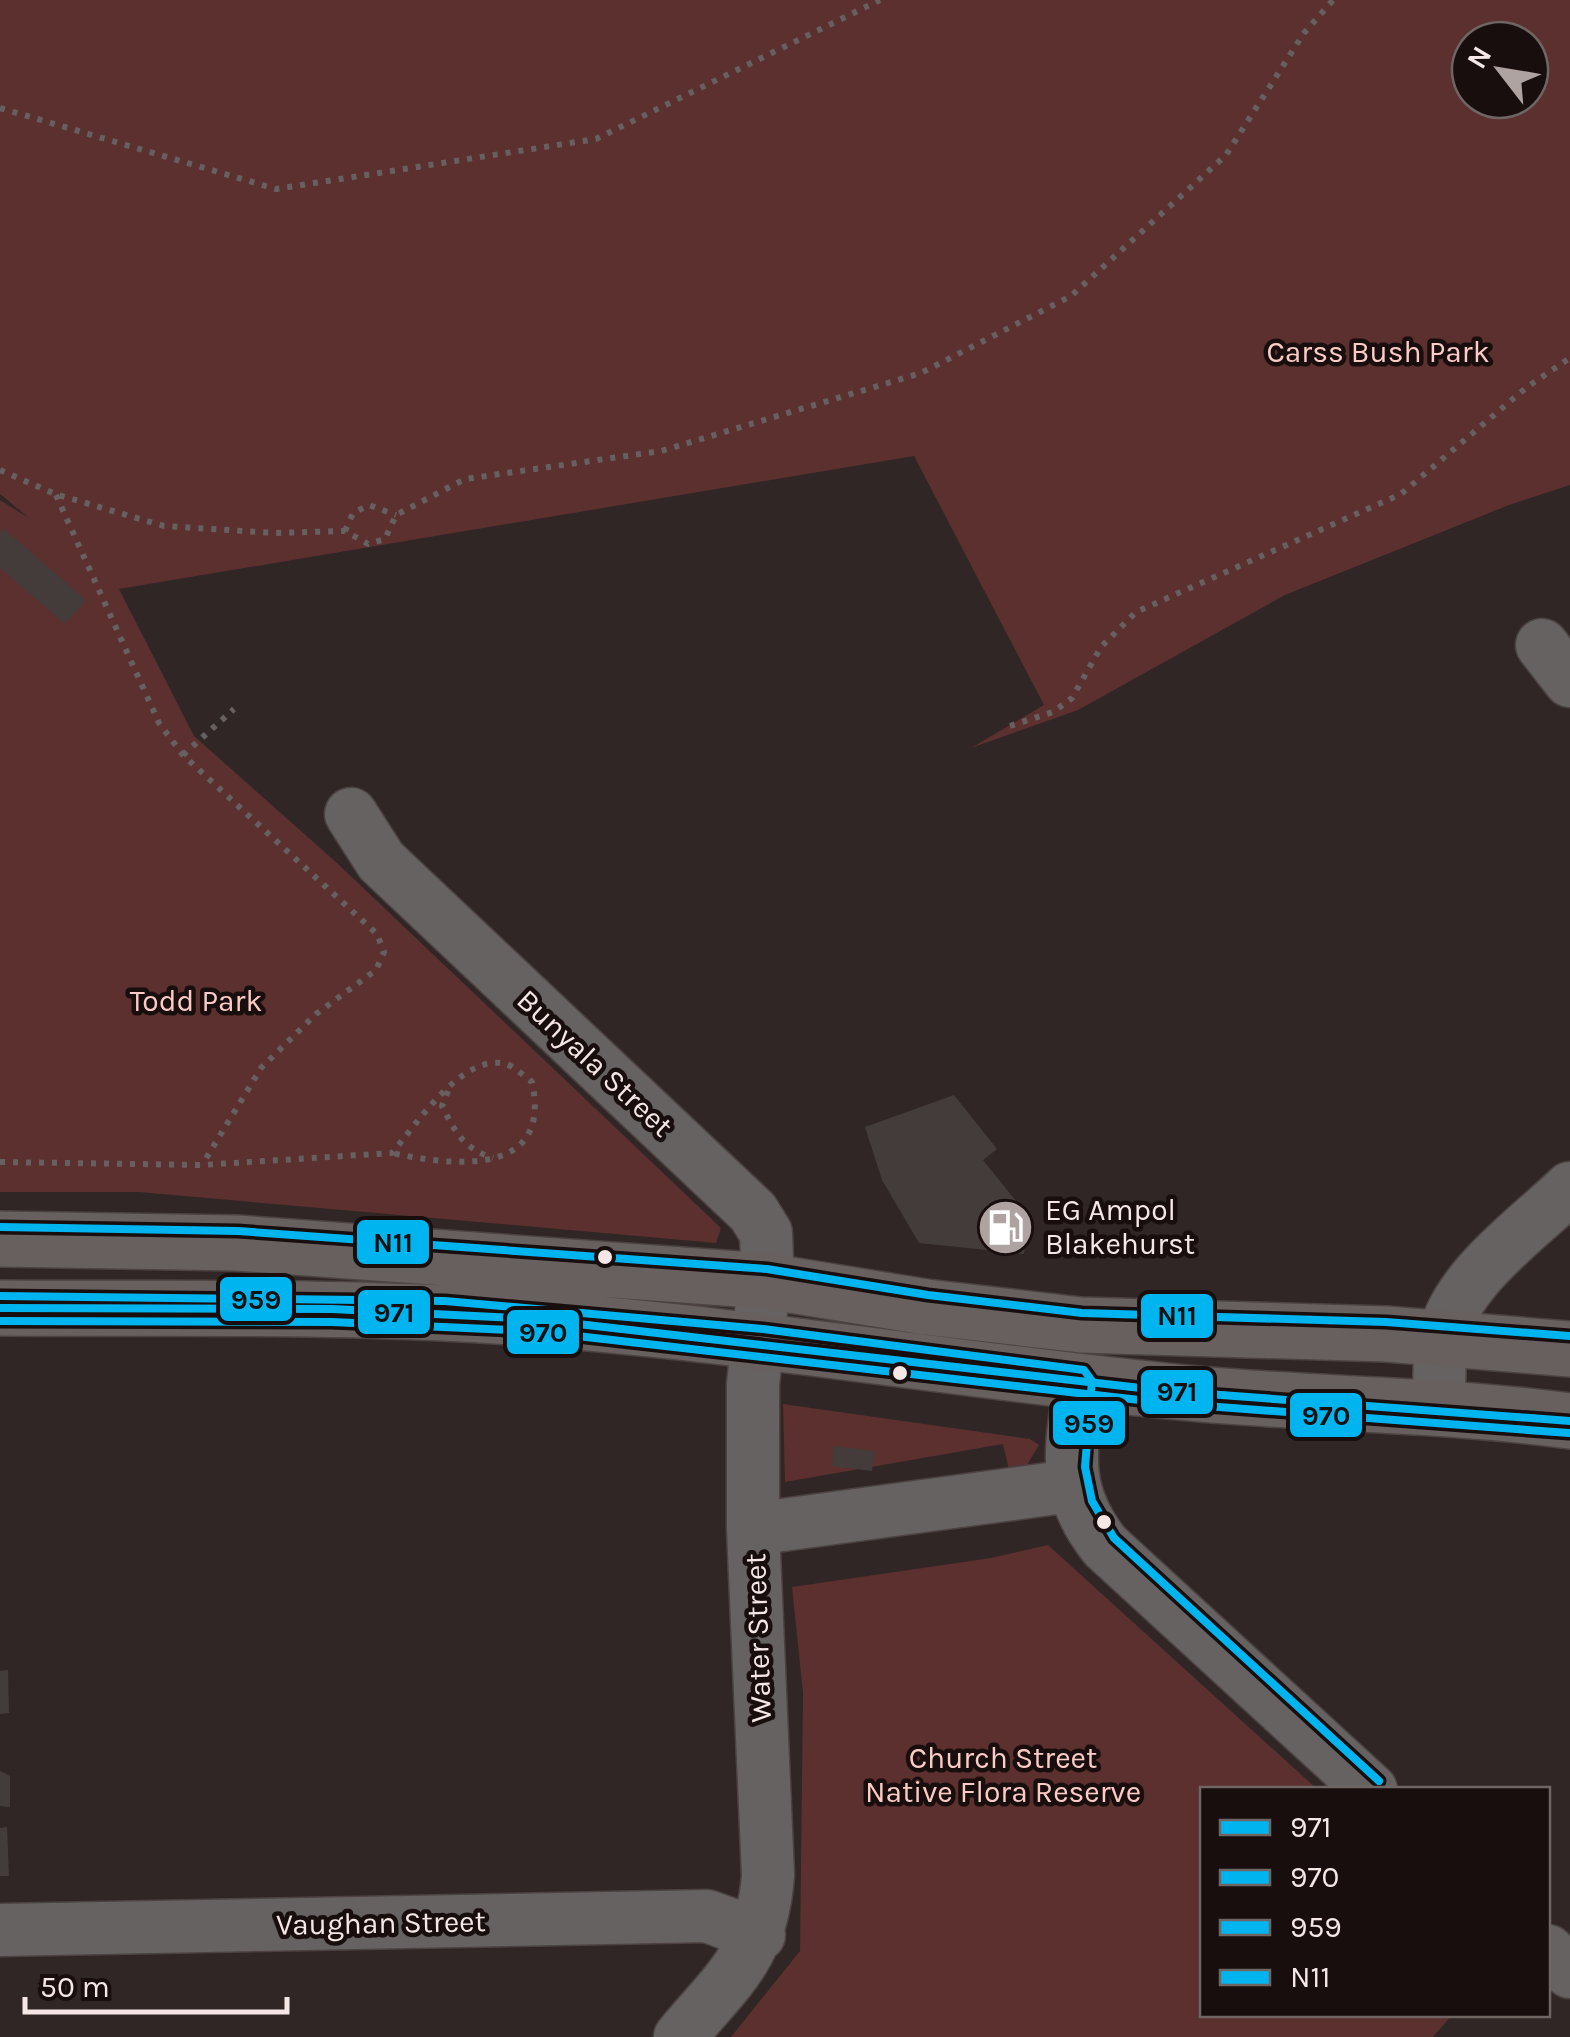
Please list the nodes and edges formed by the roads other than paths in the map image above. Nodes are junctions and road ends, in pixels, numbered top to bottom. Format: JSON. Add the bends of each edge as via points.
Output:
{"nodes":[{"id":1,"x":352,"y":814,"type":"dead end"},
{"id":2,"x":1570,"y":1188,"type":"edge"},
{"id":3,"x":0,"y":1239,"type":"edge"},
{"id":4,"x":766,"y":1280,"type":"junction"},
{"id":5,"x":0,"y":1308,"type":"edge"},
{"id":6,"x":761,"y":1341,"type":"junction"},
{"id":7,"x":1442,"y":1341,"type":"junction"},
{"id":8,"x":1570,"y":1349,"type":"edge"},
{"id":9,"x":1080,"y":1382,"type":"junction"},
{"id":10,"x":1439,"y":1406,"type":"junction"},
{"id":11,"x":1570,"y":1421,"type":"edge"},
{"id":12,"x":1072,"y":1486,"type":"junction"},
{"id":13,"x":754,"y":1529,"type":"junction"},
{"id":14,"x":1368,"y":1787,"type":"edge"},
{"id":15,"x":0,"y":1930,"type":"edge"},
{"id":16,"x":759,"y":1936,"type":"junction"},
{"id":17,"x":1550,"y":1953,"type":"edge"},
{"id":18,"x":1570,"y":1972,"type":"edge"},
{"id":19,"x":680,"y":2037,"type":"edge"}],
"edges":[{"from":1,"to":4,"type":"street","name":"Bunyala Street","via":[[381,861],[753,1212],[766,1233]]},
{"from":2,"to":7,"type":"street","via":[[1471,1284]]},
{"from":3,"to":4,"type":"highway","via":[[237,1243]]},
{"from":4,"to":6,"type":"street","name":"Bunyala Street"},
{"from":4,"to":7,"type":"highway","via":[[1081,1325]]},
{"from":5,"to":6,"type":"highway","via":[[444,1313]]},
{"from":6,"to":9,"type":"highway"},
{"from":6,"to":13,"type":"street","name":"Water Street","via":[[753,1384]]},
{"from":7,"to":8,"type":"highway"},
{"from":7,"to":10,"type":"street"},
{"from":9,"to":10,"type":"highway","via":[[1208,1396]]},
{"from":9,"to":12,"type":"street"},
{"from":10,"to":11,"type":"highway"},
{"from":12,"to":13,"type":"street"},
{"from":12,"to":14,"type":"street","via":[[1085,1521],[1105,1546]]},
{"from":13,"to":16,"type":"street","name":"Water Street","via":[[768,1875]]},
{"from":15,"to":16,"type":"street","name":"Vaughan Street","via":[[707,1916]]},
{"from":16,"to":19,"type":"street"},
{"from":17,"to":18,"type":"street"}]}
